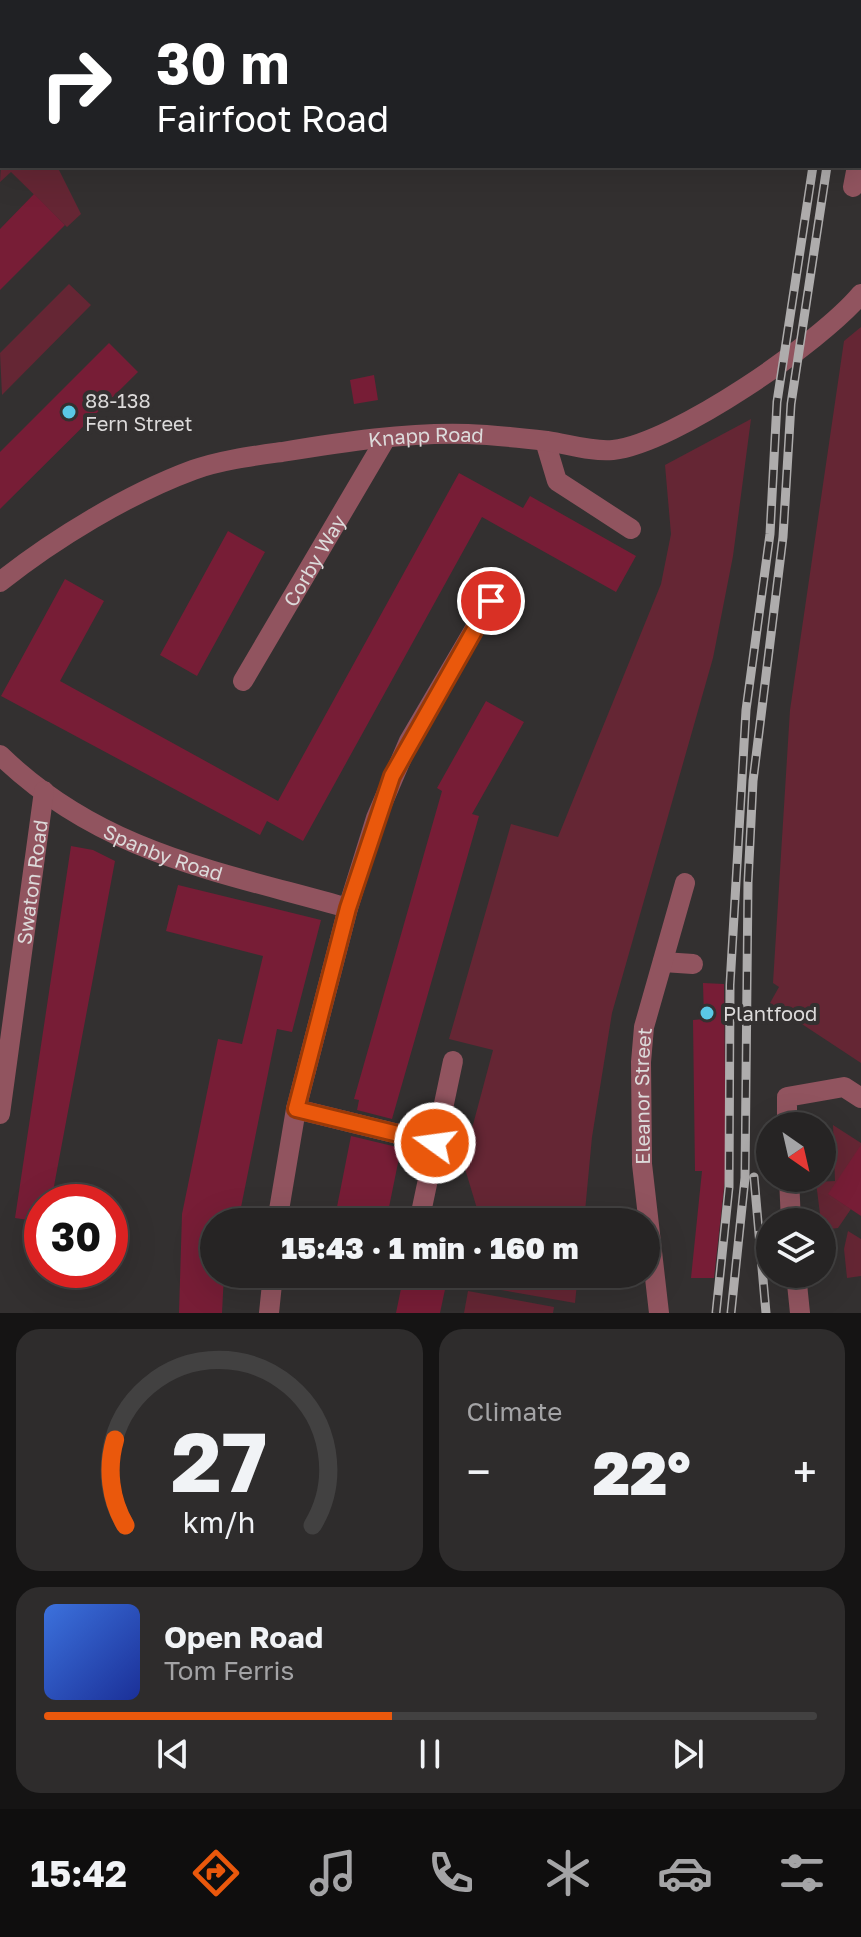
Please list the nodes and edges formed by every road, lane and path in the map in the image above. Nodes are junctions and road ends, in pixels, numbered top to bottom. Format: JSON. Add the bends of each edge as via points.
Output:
{"nodes":[{"id":1,"x":857,"y":168,"type":"edge"},
{"id":2,"x":853,"y":187,"type":"dead end"},
{"id":3,"x":861,"y":294,"type":"edge"},
{"id":4,"x":386,"y":438,"type":"junction"},
{"id":5,"x":545,"y":441,"type":"junction"},
{"id":6,"x":631,"y":529,"type":"dead end"},
{"id":7,"x":0,"y":582,"type":"edge"},
{"id":8,"x":491,"y":601,"type":"dead end"},
{"id":9,"x":243,"y":681,"type":"dead end"},
{"id":10,"x":0,"y":755,"type":"edge"},
{"id":11,"x":44,"y":791,"type":"junction"},
{"id":12,"x":685,"y":883,"type":"dead end"},
{"id":13,"x":348,"y":908,"type":"junction"},
{"id":14,"x":663,"y":962,"type":"junction"},
{"id":15,"x":693,"y":964,"type":"dead end"},
{"id":16,"x":453,"y":1061,"type":"dead end"},
{"id":17,"x":861,"y":1098,"type":"edge"},
{"id":18,"x":296,"y":1109,"type":"junction"},
{"id":19,"x":787,"y":1112,"type":"edge"},
{"id":20,"x":0,"y":1114,"type":"edge"},
{"id":21,"x":435,"y":1143,"type":"junction"},
{"id":22,"x":279,"y":1208,"type":"edge"},
{"id":23,"x":422,"y":1208,"type":"edge"},
{"id":24,"x":272,"y":1288,"type":"edge"},
{"id":25,"x":797,"y":1288,"type":"edge"},
{"id":26,"x":269,"y":1313,"type":"edge"},
{"id":27,"x":659,"y":1313,"type":"edge"},
{"id":28,"x":800,"y":1313,"type":"edge"}],
"edges":[{"from":1,"to":2,"type":"street"},
{"from":3,"to":5,"type":"street","name":"Knapp Road","via":[[764,373],[696,417],[632,446],[610,450]]},
{"from":4,"to":5,"type":"street","name":"Knapp Road","via":[[470,434]]},
{"from":4,"to":7,"type":"street","name":"Knapp Road","via":[[193,470],[86,524]]},
{"from":4,"to":9,"type":"street","name":"Corby Way"},
{"from":5,"to":6,"type":"street","via":[[557,481]]},
{"from":8,"to":13,"type":"street","via":[[392,776]]},
{"from":10,"to":11,"type":"street","name":"Spanby Road"},
{"from":11,"to":13,"type":"street","name":"Spanby Road","via":[[99,827],[166,858]]},
{"from":11,"to":20,"type":"street","name":"Swaton Road"},
{"from":12,"to":14,"type":"street","name":"Eleanor Street"},
{"from":13,"to":18,"type":"street"},
{"from":14,"to":15,"type":"street"},
{"from":14,"to":27,"type":"street","name":"Eleanor Street","via":[[644,1027],[641,1062],[642,1164]]},
{"from":16,"to":21,"type":"street"},
{"from":17,"to":19,"type":"street","via":[[844,1087],[787,1097]]},
{"from":18,"to":21,"type":"street"},
{"from":18,"to":22,"type":"street"},
{"from":21,"to":23,"type":"street"},
{"from":24,"to":26,"type":"street"},
{"from":25,"to":28,"type":"street"}]}
